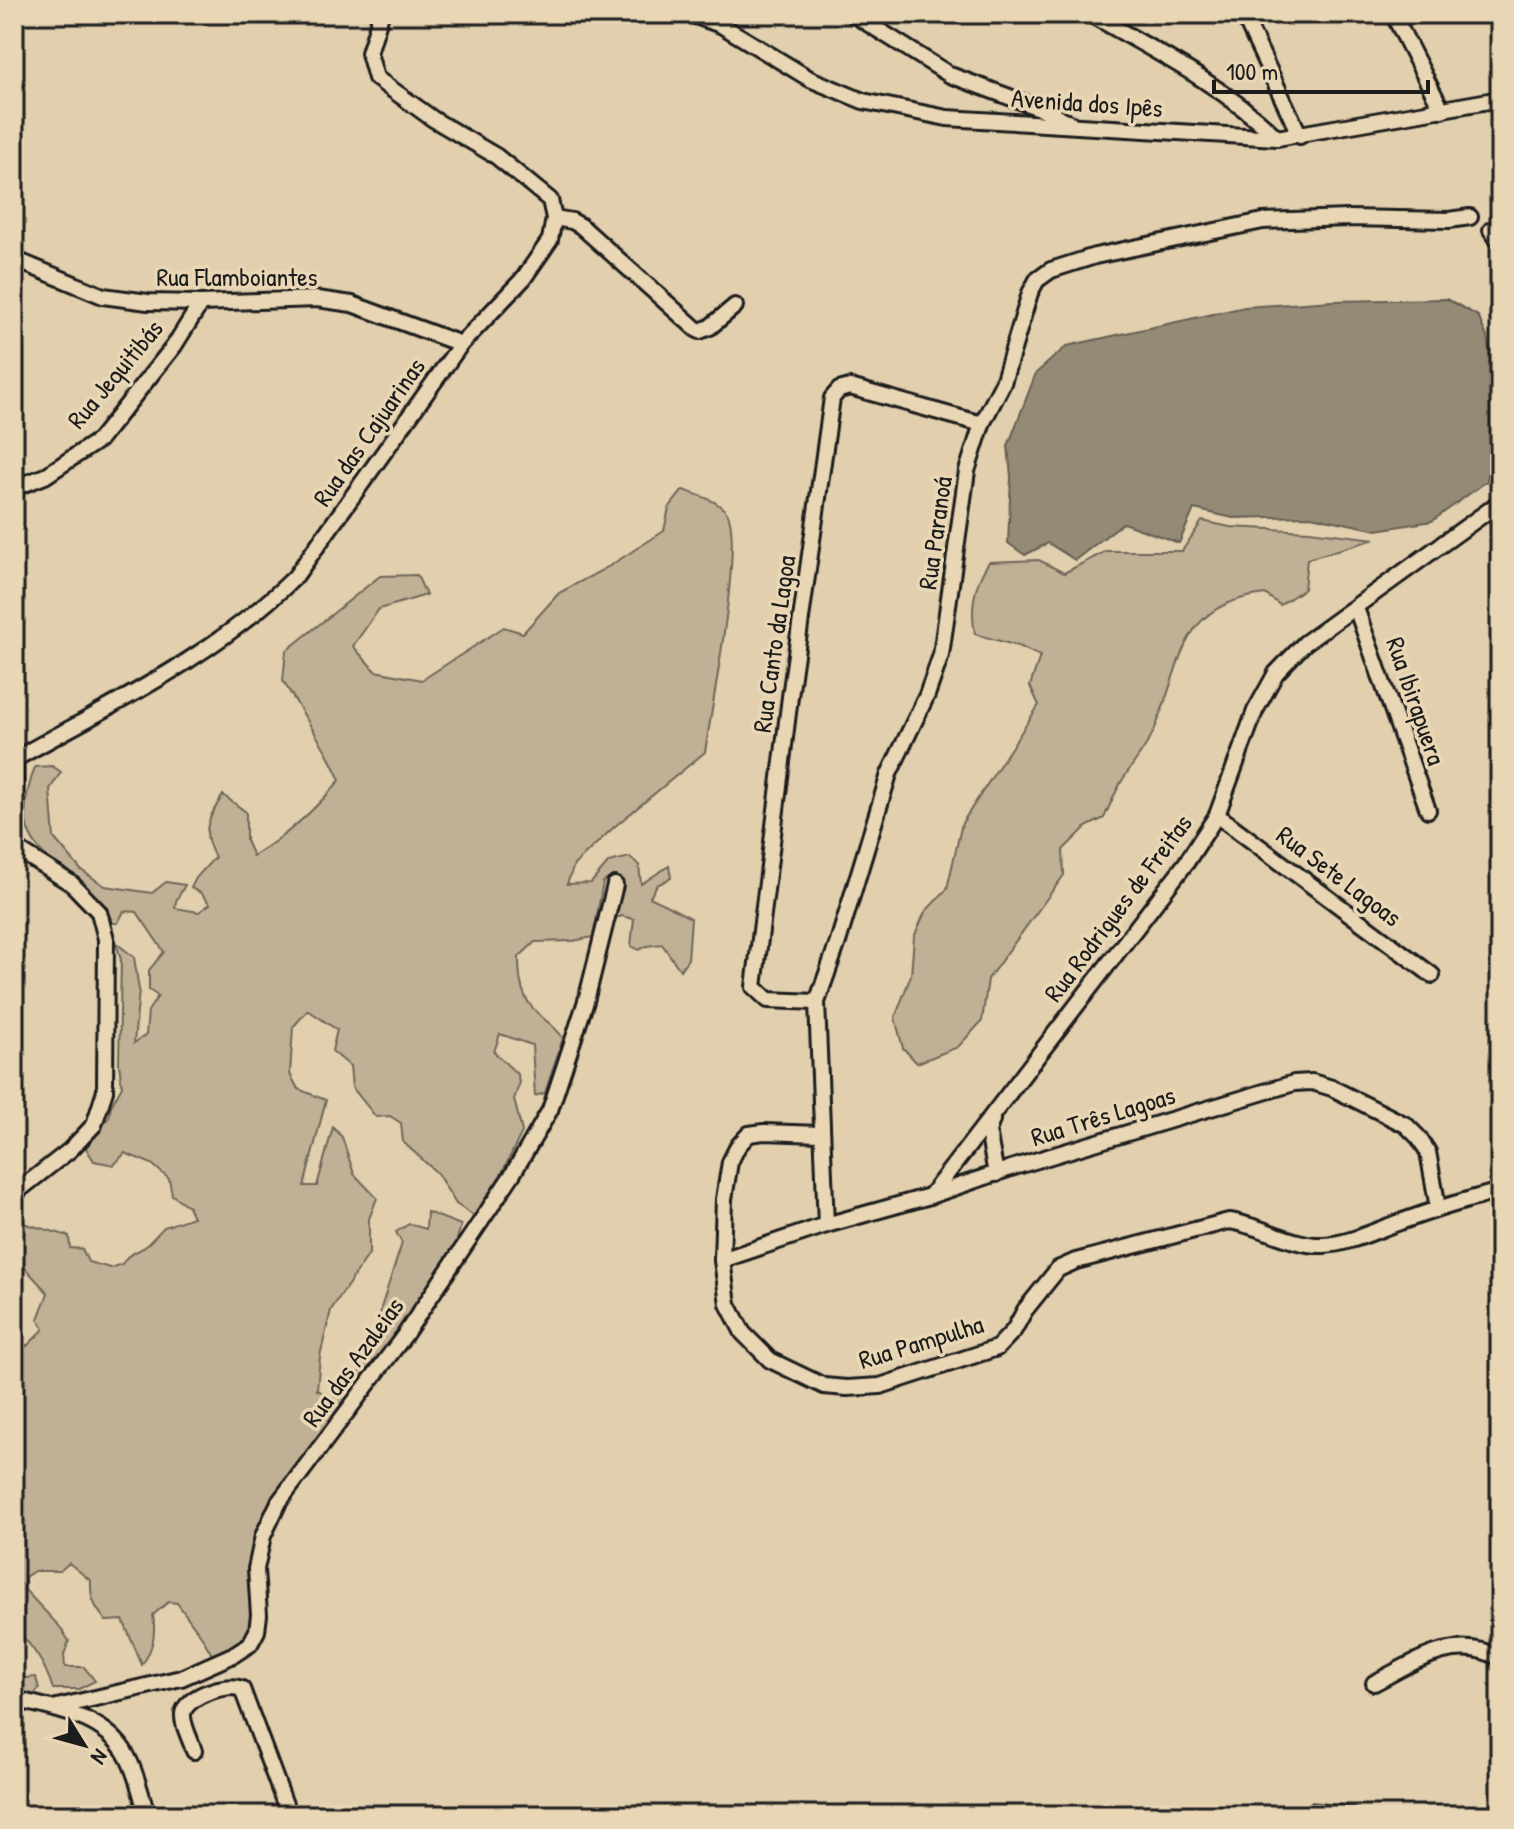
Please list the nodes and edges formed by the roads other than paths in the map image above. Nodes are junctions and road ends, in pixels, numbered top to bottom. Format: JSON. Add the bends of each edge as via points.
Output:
{"nodes":[{"id":1,"x":381,"y":14,"type":"edge"},
{"id":2,"x":690,"y":14,"type":"edge"},
{"id":3,"x":853,"y":14,"type":"edge"},
{"id":4,"x":1090,"y":14,"type":"edge"},
{"id":5,"x":1243,"y":14,"type":"edge"},
{"id":6,"x":1393,"y":14,"type":"edge"},
{"id":7,"x":1500,"y":99,"type":"edge"},
{"id":8,"x":1442,"y":110,"type":"junction"},
{"id":9,"x":1075,"y":127,"type":"junction"},
{"id":10,"x":1300,"y":136,"type":"junction"},
{"id":11,"x":1277,"y":138,"type":"junction"},
{"id":12,"x":1470,"y":217,"type":"dead end"},
{"id":13,"x":554,"y":218,"type":"junction"},
{"id":14,"x":14,"y":259,"type":"edge"},
{"id":15,"x":201,"y":303,"type":"junction"},
{"id":16,"x":735,"y":306,"type":"dead end"},
{"id":17,"x":461,"y":344,"type":"junction"},
{"id":18,"x":982,"y":424,"type":"junction"},
{"id":19,"x":14,"y":488,"type":"edge"},
{"id":20,"x":1500,"y":499,"type":"edge"},
{"id":21,"x":1356,"y":608,"type":"junction"},
{"id":22,"x":14,"y":759,"type":"edge"},
{"id":23,"x":1428,"y":810,"type":"dead end"},
{"id":24,"x":1217,"y":815,"type":"junction"},
{"id":25,"x":14,"y":847,"type":"edge"},
{"id":26,"x":615,"y":885,"type":"dead end"},
{"id":27,"x":1432,"y":975,"type":"dead end"},
{"id":28,"x":817,"y":1002,"type":"junction"},
{"id":29,"x":995,"y":1112,"type":"junction"},
{"id":30,"x":820,"y":1134,"type":"junction"},
{"id":31,"x":996,"y":1174,"type":"junction"},
{"id":32,"x":1500,"y":1191,"type":"edge"},
{"id":33,"x":14,"y":1194,"type":"edge"},
{"id":34,"x":930,"y":1196,"type":"junction"},
{"id":35,"x":1438,"y":1208,"type":"junction"},
{"id":36,"x":826,"y":1225,"type":"junction"},
{"id":37,"x":722,"y":1260,"type":"junction"},
{"id":38,"x":1500,"y":1658,"type":"edge"},
{"id":39,"x":1374,"y":1683,"type":"dead end"},
{"id":40,"x":14,"y":1699,"type":"edge"},
{"id":41,"x":53,"y":1708,"type":"junction"},
{"id":42,"x":194,"y":1751,"type":"dead end"},
{"id":43,"x":147,"y":1815,"type":"edge"},
{"id":44,"x":289,"y":1815,"type":"edge"}],
"edges":[{"from":1,"to":13,"type":"street","via":[[369,53],[376,78],[496,156],[550,200]]},
{"from":2,"to":9,"type":"street","name":"Avenida dos Ipês","via":[[721,25],[810,79],[863,101],[947,118]]},
{"from":3,"to":9,"type":"street","via":[[950,75],[1050,112]]},
{"from":4,"to":11,"type":"street","via":[[1228,96]]},
{"from":5,"to":10,"type":"street"},
{"from":6,"to":8,"type":"street"},
{"from":7,"to":8,"type":"street","name":"Avenida dos Ipês"},
{"from":8,"to":10,"type":"street","name":"Avenida dos Ipês"},
{"from":9,"to":11,"type":"street","name":"Avenida dos Ipês"},
{"from":10,"to":11,"type":"street","name":"Avenida dos Ipês"},
{"from":12,"to":18,"type":"street","name":"Rua Paranoá","via":[[1263,221],[1051,270],[1030,293],[1003,383]]},
{"from":13,"to":16,"type":"street","via":[[581,226],[700,331]]},
{"from":13,"to":17,"type":"street","name":"Rua das Cajuarinas","via":[[550,240],[523,279]]},
{"from":14,"to":15,"type":"street","name":"Rua Flamboiantes","via":[[103,296]]},
{"from":15,"to":17,"type":"street","name":"Rua Flamboiantes","via":[[317,299],[352,304]]},
{"from":15,"to":19,"type":"street","name":"Rua Jequitibás","via":[[174,346],[99,440],[45,476]]},
{"from":17,"to":22,"type":"street","name":"Rua das Cajuarinas","via":[[295,577],[262,609],[156,680]]},
{"from":18,"to":28,"type":"street","name":"Rua Paranoá","via":[[967,471],[941,655],[889,774]]},
{"from":18,"to":28,"type":"street","name":"Rua Canto da Lagoa","via":[[850,387],[832,398],[754,987],[768,1000]]},
{"from":20,"to":21,"type":"street","name":"Rua Rodrigues de Freitas"},
{"from":21,"to":23,"type":"street","name":"Rua Ibirapuera"},
{"from":21,"to":24,"type":"street","name":"Rua Rodrigues de Freitas","via":[[1305,643],[1276,673],[1255,711]]},
{"from":22,"to":25,"type":"street","name":"Rua das Cajuarinas"},
{"from":24,"to":27,"type":"street","name":"Rua Sete Lagoas"},
{"from":24,"to":29,"type":"street","name":"Rua Rodrigues de Freitas"},
{"from":25,"to":33,"type":"street","via":[[81,893],[99,912],[106,939],[105,1091],[94,1125]]},
{"from":26,"to":41,"type":"street","name":"Rua das Azaleias","via":[[586,1001],[550,1110],[404,1336],[279,1502],[263,1536],[256,1569],[259,1615],[250,1644],[181,1678]]},
{"from":28,"to":30,"type":"street","name":"Rua Paranoá"},
{"from":29,"to":31,"type":"street","via":[[988,1131]]},
{"from":29,"to":34,"type":"street","name":"Rua Rodrigues de Freitas"},
{"from":30,"to":36,"type":"street","name":"Rua Paranoá"},
{"from":30,"to":37,"type":"street","name":"Rua Pampulha","via":[[749,1134],[738,1146],[724,1199]]},
{"from":31,"to":34,"type":"street","name":"Rua Três Lagoas"},
{"from":31,"to":35,"type":"street","name":"Rua Três Lagoas","via":[[1294,1083],[1312,1082],[1406,1125],[1419,1138],[1428,1152]]},
{"from":32,"to":35,"type":"street","name":"Rua Pampulha"},
{"from":34,"to":36,"type":"street","name":"Rua Três Lagoas"},
{"from":35,"to":37,"type":"street","name":"Rua Pampulha","via":[[1324,1245],[1229,1221],[1076,1261],[1051,1276],[997,1348],[869,1387],[824,1386],[770,1360],[743,1333],[728,1304]]},
{"from":36,"to":37,"type":"street","name":"Rua Três Lagoas"},
{"from":38,"to":39,"type":"street","via":[[1464,1647],[1433,1653]]},
{"from":40,"to":41,"type":"street","name":"Rua das Azaleias"},
{"from":41,"to":43,"type":"street","via":[[97,1725],[126,1754]]},
{"from":42,"to":44,"type":"street","via":[[183,1720],[189,1702],[227,1686],[242,1689]]}]}
